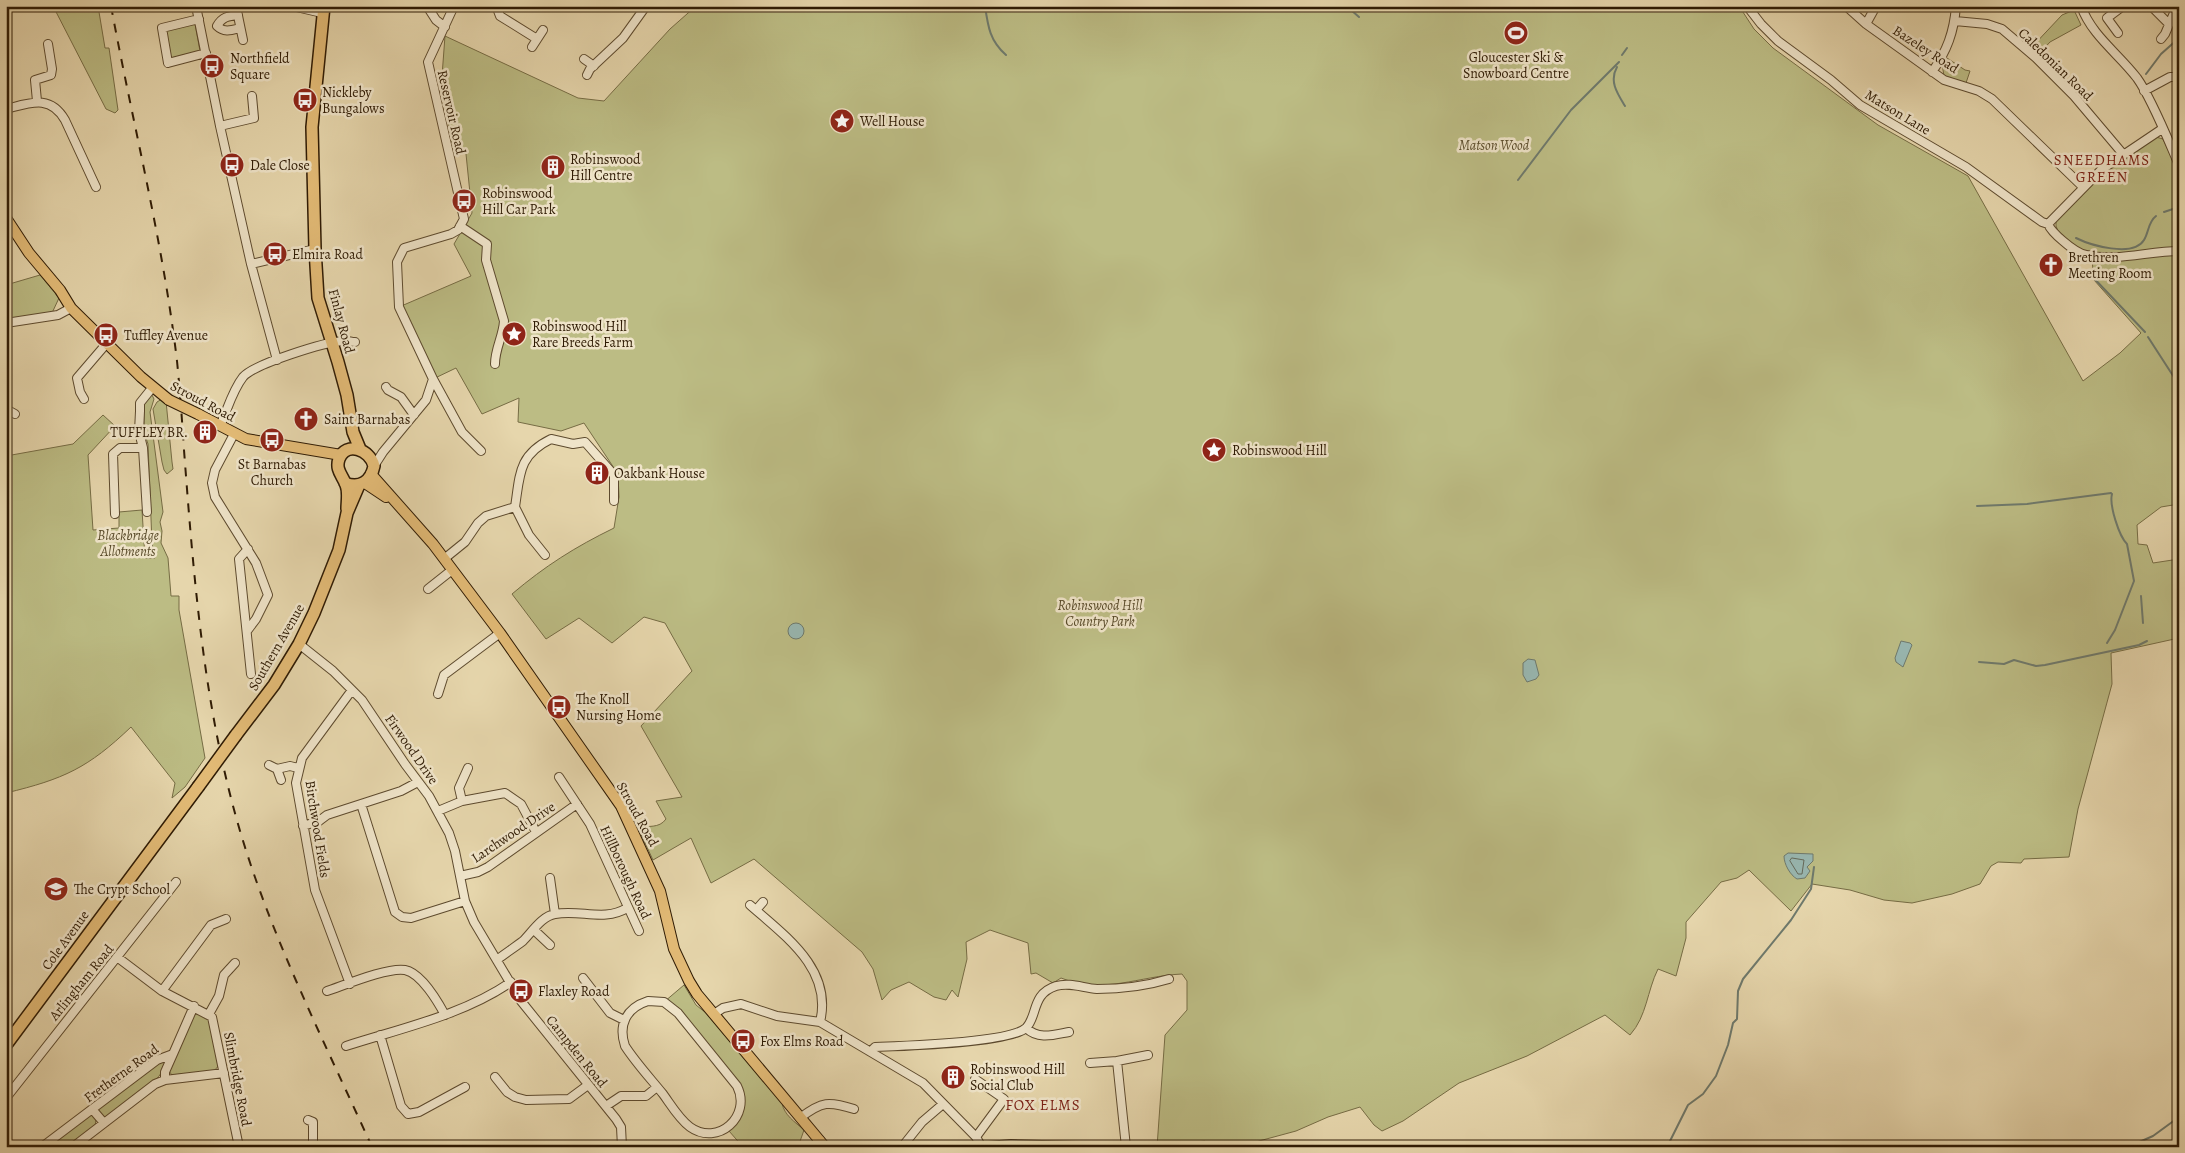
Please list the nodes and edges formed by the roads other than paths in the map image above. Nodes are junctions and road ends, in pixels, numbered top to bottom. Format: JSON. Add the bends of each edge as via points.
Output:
{"nodes":[{"id":1,"x":196,"y":6,"type":"edge"},
{"id":2,"x":292,"y":6,"type":"edge"},
{"id":3,"x":427,"y":6,"type":"edge"},
{"id":4,"x":454,"y":6,"type":"edge"},
{"id":5,"x":507,"y":6,"type":"edge"},
{"id":6,"x":646,"y":6,"type":"edge"},
{"id":7,"x":1748,"y":6,"type":"edge"},
{"id":8,"x":1846,"y":6,"type":"edge"},
{"id":9,"x":1876,"y":6,"type":"edge"},
{"id":10,"x":1956,"y":6,"type":"edge"},
{"id":11,"x":2081,"y":6,"type":"edge"},
{"id":12,"x":2123,"y":6,"type":"edge"},
{"id":13,"x":2151,"y":6,"type":"edge"},
{"id":14,"x":2177,"y":6,"type":"edge"},
{"id":15,"x":494,"y":7,"type":"edge"},
{"id":16,"x":237,"y":10,"type":"edge"},
{"id":17,"x":323,"y":10,"type":"edge"},
{"id":18,"x":199,"y":19,"type":"junction"},
{"id":19,"x":1955,"y":21,"type":"junction"},
{"id":20,"x":2168,"y":23,"type":"junction"},
{"id":21,"x":1866,"y":24,"type":"junction"},
{"id":22,"x":217,"y":26,"type":"junction"},
{"id":23,"x":445,"y":27,"type":"junction"},
{"id":24,"x":240,"y":28,"type":"junction"},
{"id":25,"x":201,"y":29,"type":"junction"},
{"id":26,"x":543,"y":30,"type":"dead end"},
{"id":27,"x":2118,"y":33,"type":"dead end"},
{"id":28,"x":537,"y":39,"type":"junction"},
{"id":29,"x":2161,"y":39,"type":"dead end"},
{"id":30,"x":243,"y":40,"type":"dead end"},
{"id":31,"x":48,"y":44,"type":"dead end"},
{"id":32,"x":532,"y":47,"type":"dead end"},
{"id":33,"x":206,"y":53,"type":"junction"},
{"id":34,"x":584,"y":59,"type":"dead end"},
{"id":35,"x":594,"y":66,"type":"junction"},
{"id":36,"x":1932,"y":72,"type":"junction"},
{"id":37,"x":587,"y":74,"type":"dead end"},
{"id":38,"x":2179,"y":77,"type":"edge"},
{"id":39,"x":2144,"y":92,"type":"junction"},
{"id":40,"x":252,"y":96,"type":"dead end"},
{"id":41,"x":37,"y":101,"type":"junction"},
{"id":42,"x":6,"y":109,"type":"edge"},
{"id":43,"x":220,"y":126,"type":"junction"},
{"id":44,"x":2162,"y":129,"type":"junction"},
{"id":45,"x":2123,"y":154,"type":"junction"},
{"id":46,"x":2179,"y":165,"type":"edge"},
{"id":47,"x":2083,"y":186,"type":"junction"},
{"id":48,"x":96,"y":187,"type":"dead end"},
{"id":49,"x":6,"y":218,"type":"edge"},
{"id":50,"x":2048,"y":224,"type":"junction"},
{"id":51,"x":460,"y":226,"type":"junction"},
{"id":52,"x":315,"y":249,"type":"junction"},
{"id":53,"x":2179,"y":251,"type":"edge"},
{"id":54,"x":251,"y":264,"type":"junction"},
{"id":55,"x":71,"y":308,"type":"junction"},
{"id":56,"x":6,"y":323,"type":"edge"},
{"id":57,"x":355,"y":342,"type":"dead end"},
{"id":58,"x":107,"y":343,"type":"junction"},
{"id":59,"x":332,"y":344,"type":"junction"},
{"id":60,"x":493,"y":359,"type":"dead end"},
{"id":61,"x":276,"y":360,"type":"junction"},
{"id":62,"x":433,"y":379,"type":"junction"},
{"id":63,"x":386,"y":387,"type":"dead end"},
{"id":64,"x":152,"y":388,"type":"junction"},
{"id":65,"x":84,"y":399,"type":"dead end"},
{"id":66,"x":6,"y":409,"type":"edge"},
{"id":67,"x":15,"y":414,"type":"dead end"},
{"id":68,"x":414,"y":415,"type":"junction"},
{"id":69,"x":220,"y":426,"type":"junction"},
{"id":70,"x":234,"y":434,"type":"junction"},
{"id":71,"x":143,"y":448,"type":"junction"},
{"id":72,"x":481,"y":451,"type":"dead end"},
{"id":73,"x":315,"y":452,"type":"junction"},
{"id":74,"x":361,"y":465,"type":"junction"},
{"id":75,"x":339,"y":471,"type":"junction"},
{"id":76,"x":345,"y":483,"type":"junction"},
{"id":77,"x":614,"y":500,"type":"dead end"},
{"id":78,"x":515,"y":507,"type":"junction"},
{"id":79,"x":147,"y":512,"type":"dead end"},
{"id":80,"x":347,"y":513,"type":"junction"},
{"id":81,"x":115,"y":514,"type":"dead end"},
{"id":82,"x":248,"y":549,"type":"junction"},
{"id":83,"x":545,"y":556,"type":"dead end"},
{"id":84,"x":444,"y":559,"type":"junction"},
{"id":85,"x":452,"y":570,"type":"junction"},
{"id":86,"x":428,"y":589,"type":"dead end"},
{"id":87,"x":247,"y":631,"type":"junction"},
{"id":88,"x":500,"y":633,"type":"junction"},
{"id":89,"x":298,"y":644,"type":"junction"},
{"id":90,"x":251,"y":674,"type":"dead end"},
{"id":91,"x":352,"y":690,"type":"junction"},
{"id":92,"x":441,"y":691,"type":"dead end"},
{"id":93,"x":220,"y":758,"type":"joint"},
{"id":94,"x":270,"y":765,"type":"dead end"},
{"id":95,"x":298,"y":768,"type":"junction"},
{"id":96,"x":277,"y":769,"type":"junction"},
{"id":97,"x":468,"y":770,"type":"dead end"},
{"id":98,"x":559,"y":777,"type":"dead end"},
{"id":99,"x":280,"y":780,"type":"dead end"},
{"id":100,"x":418,"y":782,"type":"junction"},
{"id":101,"x":564,"y":786,"type":"junction"},
{"id":102,"x":557,"y":790,"type":"dead end"},
{"id":103,"x":462,"y":801,"type":"junction"},
{"id":104,"x":360,"y":804,"type":"junction"},
{"id":105,"x":577,"y":804,"type":"junction"},
{"id":106,"x":438,"y":811,"type":"junction"},
{"id":107,"x":590,"y":824,"type":"joint"},
{"id":108,"x":303,"y":826,"type":"junction"},
{"id":109,"x":536,"y":832,"type":"junction"},
{"id":110,"x":460,"y":876,"type":"junction"},
{"id":111,"x":550,"y":878,"type":"dead end"},
{"id":112,"x":176,"y":882,"type":"dead end"},
{"id":113,"x":465,"y":897,"type":"junction"},
{"id":114,"x":763,"y":902,"type":"dead end"},
{"id":115,"x":628,"y":908,"type":"junction"},
{"id":116,"x":555,"y":914,"type":"junction"},
{"id":117,"x":226,"y":919,"type":"dead end"},
{"id":118,"x":534,"y":930,"type":"junction"},
{"id":119,"x":639,"y":931,"type":"dead end"},
{"id":120,"x":550,"y":945,"type":"dead end"},
{"id":121,"x":117,"y":957,"type":"junction"},
{"id":122,"x":498,"y":959,"type":"junction"},
{"id":123,"x":235,"y":963,"type":"dead end"},
{"id":124,"x":583,"y":978,"type":"dead end"},
{"id":125,"x":1169,"y":979,"type":"dead end"},
{"id":126,"x":511,"y":982,"type":"junction"},
{"id":127,"x":350,"y":984,"type":"junction"},
{"id":128,"x":162,"y":991,"type":"junction"},
{"id":129,"x":327,"y":991,"type":"dead end"},
{"id":130,"x":194,"y":1006,"type":"junction"},
{"id":131,"x":714,"y":1014,"type":"junction"},
{"id":132,"x":210,"y":1015,"type":"junction"},
{"id":133,"x":445,"y":1015,"type":"junction"},
{"id":134,"x":624,"y":1020,"type":"junction"},
{"id":135,"x":820,"y":1022,"type":"junction"},
{"id":136,"x":1026,"y":1028,"type":"junction"},
{"id":137,"x":1069,"y":1032,"type":"dead end"},
{"id":138,"x":380,"y":1035,"type":"junction"},
{"id":139,"x":6,"y":1045,"type":"edge"},
{"id":140,"x":346,"y":1046,"type":"dead end"},
{"id":141,"x":871,"y":1051,"type":"junction"},
{"id":142,"x":173,"y":1054,"type":"junction"},
{"id":143,"x":1148,"y":1055,"type":"dead end"},
{"id":144,"x":1117,"y":1061,"type":"junction"},
{"id":145,"x":1090,"y":1063,"type":"dead end"},
{"id":146,"x":224,"y":1073,"type":"junction"},
{"id":147,"x":495,"y":1077,"type":"dead end"},
{"id":148,"x":975,"y":1079,"type":"dead end"},
{"id":149,"x":165,"y":1080,"type":"junction"},
{"id":150,"x":588,"y":1085,"type":"junction"},
{"id":151,"x":465,"y":1087,"type":"dead end"},
{"id":152,"x":657,"y":1087,"type":"junction"},
{"id":153,"x":6,"y":1098,"type":"edge"},
{"id":154,"x":943,"y":1104,"type":"junction"},
{"id":155,"x":606,"y":1106,"type":"junction"},
{"id":156,"x":852,"y":1107,"type":"dead end"},
{"id":157,"x":92,"y":1109,"type":"junction"},
{"id":158,"x":800,"y":1118,"type":"junction"},
{"id":159,"x":313,"y":1121,"type":"dead end"},
{"id":160,"x":104,"y":1123,"type":"junction"},
{"id":161,"x":976,"y":1137,"type":"junction"},
{"id":162,"x":6,"y":1141,"type":"edge"},
{"id":163,"x":819,"y":1144,"type":"edge"},
{"id":164,"x":1011,"y":1145,"type":"edge"},
{"id":165,"x":979,"y":1146,"type":"edge"},
{"id":166,"x":1126,"y":1146,"type":"edge"},
{"id":167,"x":10,"y":1147,"type":"edge"},
{"id":168,"x":42,"y":1147,"type":"edge"},
{"id":169,"x":73,"y":1147,"type":"edge"},
{"id":170,"x":239,"y":1147,"type":"edge"},
{"id":171,"x":312,"y":1147,"type":"edge"},
{"id":172,"x":622,"y":1147,"type":"edge"},
{"id":173,"x":902,"y":1147,"type":"edge"},
{"id":174,"x":1112,"y":1147,"type":"edge"},
{"id":175,"x":1122,"y":1147,"type":"edge"}],
"edges":[{"from":1,"to":18,"type":"street"},
{"from":2,"to":17,"type":"street"},
{"from":3,"to":23,"type":"street"},
{"from":4,"to":23,"type":"street","name":"Reservoir Road"},
{"from":5,"to":15,"type":"street"},
{"from":6,"to":35,"type":"street","via":[[624,38]]},
{"from":7,"to":50,"type":"street","name":"Matson Lane","via":[[1778,41],[1860,105],[1966,167]]},
{"from":8,"to":21,"type":"street","name":"Bazeley Road"},
{"from":9,"to":21,"type":"street"},
{"from":10,"to":19,"type":"street"},
{"from":11,"to":39,"type":"street","via":[[2088,23],[2138,79]]},
{"from":12,"to":27,"type":"street","via":[[2107,18]]},
{"from":13,"to":20,"type":"street"},
{"from":14,"to":20,"type":"street"},
{"from":15,"to":28,"type":"street","via":[[500,16]]},
{"from":16,"to":22,"type":"street"},
{"from":16,"to":24,"type":"street"},
{"from":17,"to":52,"type":"highway","name":"Finlay Road","via":[[312,127]]},
{"from":18,"to":25,"type":"street"},
{"from":18,"to":33,"type":"street","via":[[162,28],[168,62]]},
{"from":19,"to":36,"type":"street","via":[[1948,47]]},
{"from":19,"to":45,"type":"street","name":"Caledonian Road","via":[[1992,25],[2006,33],[2074,96]]},
{"from":20,"to":29,"type":"street"},
{"from":21,"to":36,"type":"street","name":"Bazeley Road"},
{"from":22,"to":24,"type":"street","via":[[228,31]]},
{"from":22,"to":25,"type":"street"},
{"from":23,"to":51,"type":"street","name":"Reservoir Road","via":[[428,62],[464,219]]},
{"from":24,"to":30,"type":"street"},
{"from":25,"to":33,"type":"street"},
{"from":26,"to":28,"type":"street"},
{"from":28,"to":32,"type":"street"},
{"from":31,"to":41,"type":"street","via":[[51,75],[35,80]]},
{"from":33,"to":43,"type":"street"},
{"from":34,"to":35,"type":"street"},
{"from":35,"to":37,"type":"street"},
{"from":36,"to":47,"type":"street","name":"Bazeley Road","via":[[1992,99]]},
{"from":38,"to":39,"type":"street","via":[[2170,77]]},
{"from":39,"to":44,"type":"street"},
{"from":40,"to":43,"type":"street","via":[[255,122]]},
{"from":41,"to":42,"type":"street"},
{"from":41,"to":48,"type":"street","via":[[59,110],[73,147]]},
{"from":43,"to":54,"type":"street"},
{"from":44,"to":45,"type":"street"},
{"from":44,"to":46,"type":"street"},
{"from":45,"to":47,"type":"street"},
{"from":47,"to":50,"type":"street"},
{"from":49,"to":55,"type":"main road","name":"Stroud Road"},
{"from":50,"to":53,"type":"street","via":[[2076,252],[2086,255],[2101,257]]},
{"from":51,"to":60,"type":"street","via":[[487,244],[486,260],[504,322]]},
{"from":51,"to":62,"type":"street","via":[[451,234],[404,248],[397,262],[399,307]]},
{"from":52,"to":54,"type":"street"},
{"from":52,"to":59,"type":"highway","name":"Finlay Road","via":[[318,298]]},
{"from":54,"to":61,"type":"street"},
{"from":55,"to":56,"type":"street","via":[[58,315]]},
{"from":55,"to":58,"type":"main road","name":"Stroud Road"},
{"from":57,"to":59,"type":"street"},
{"from":58,"to":64,"type":"main road","name":"Stroud Road"},
{"from":58,"to":65,"type":"street","via":[[77,378]]},
{"from":59,"to":61,"type":"street"},
{"from":59,"to":74,"type":"highway","name":"Finlay Road","via":[[347,395]]},
{"from":61,"to":69,"type":"street","via":[[259,366],[244,377]]},
{"from":62,"to":68,"type":"street","via":[[426,400]]},
{"from":62,"to":72,"type":"street","via":[[462,432]]},
{"from":63,"to":68,"type":"street","via":[[401,397]]},
{"from":64,"to":69,"type":"main road","name":"Stroud Road","bridge":true},
{"from":64,"to":71,"type":"street","via":[[140,403],[139,432]]},
{"from":66,"to":67,"type":"street"},
{"from":68,"to":74,"type":"street","via":[[382,452]]},
{"from":69,"to":70,"type":"main road","name":"Stroud Road"},
{"from":70,"to":73,"type":"main road","name":"Stroud Road"},
{"from":70,"to":82,"type":"street","via":[[218,462],[212,483],[222,512]]},
{"from":71,"to":79,"type":"street"},
{"from":71,"to":81,"type":"street","via":[[120,448],[113,454]]},
{"from":73,"to":74,"type":"main road","name":"Stroud Road"},
{"from":73,"to":75,"type":"main road","name":"Stroud Road"},
{"from":74,"to":75,"type":"highway","via":[[338,461]]},
{"from":74,"to":76,"type":"highway"},
{"from":74,"to":80,"type":"highway"},
{"from":74,"to":84,"type":"main road","name":"Stroud Road"},
{"from":75,"to":76,"type":"highway"},
{"from":76,"to":80,"type":"highway"},
{"from":77,"to":78,"type":"street","via":[[614,475],[585,442],[573,444],[551,439],[530,454],[521,467]]},
{"from":78,"to":83,"type":"street","via":[[529,535]]},
{"from":78,"to":84,"type":"street","via":[[486,516],[465,542]]},
{"from":80,"to":89,"type":"highway","name":"Southern Avenue","via":[[339,550],[320,600]]},
{"from":82,"to":87,"type":"street","via":[[239,559]]},
{"from":82,"to":87,"type":"street","via":[[268,595]]},
{"from":84,"to":85,"type":"main road","name":"Stroud Road"},
{"from":85,"to":86,"type":"street"},
{"from":85,"to":88,"type":"main road","name":"Stroud Road"},
{"from":87,"to":90,"type":"street"},
{"from":88,"to":92,"type":"street","via":[[444,675]]},
{"from":88,"to":131,"type":"main road","name":"Stroud Road","via":[[621,806],[660,891],[674,949],[683,970]]},
{"from":89,"to":91,"type":"street","name":"Firwood Drive"},
{"from":89,"to":93,"type":"highway","name":"Southern Avenue","bridge":true,"via":[[266,696]]},
{"from":91,"to":95,"type":"street","name":"Birchwood Fields"},
{"from":91,"to":100,"type":"street","name":"Firwood Drive"},
{"from":93,"to":139,"type":"highway","name":"Cole Avenue","bridge":true},
{"from":94,"to":96,"type":"street"},
{"from":95,"to":96,"type":"street"},
{"from":95,"to":108,"type":"street","name":"Birchwood Fields","via":[[296,783]]},
{"from":96,"to":99,"type":"street"},
{"from":97,"to":103,"type":"street","via":[[459,788]]},
{"from":98,"to":101,"type":"street","name":"Larchwood Drive"},
{"from":100,"to":104,"type":"street"},
{"from":100,"to":106,"type":"street","name":"Firwood Drive"},
{"from":101,"to":102,"type":"street","name":"Larchwood Drive"},
{"from":101,"to":105,"type":"street","name":"Larchwood Drive"},
{"from":103,"to":106,"type":"street"},
{"from":103,"to":109,"type":"street","via":[[506,793],[521,804]]},
{"from":104,"to":108,"type":"street"},
{"from":104,"to":113,"type":"street","via":[[395,912],[411,918]]},
{"from":105,"to":107,"type":"street","name":"Larchwood Drive"},
{"from":105,"to":109,"type":"street","name":"Larchwood Drive"},
{"from":106,"to":110,"type":"street","name":"Firwood Drive","via":[[455,851]]},
{"from":107,"to":115,"type":"street","name":"Hillborough Road"},
{"from":108,"to":127,"type":"street","name":"Birchwood Fields","via":[[315,890]]},
{"from":109,"to":110,"type":"street","name":"Larchwood Drive","via":[[488,867]]},
{"from":110,"to":113,"type":"street","name":"Firwood Drive"},
{"from":111,"to":116,"type":"street"},
{"from":112,"to":121,"type":"street","name":"Arlingham Road"},
{"from":113,"to":122,"type":"street","name":"Campden Road","via":[[474,922]]},
{"from":114,"to":135,"type":"street","via":[[753,907],[807,958],[820,986],[823,1003]]},
{"from":115,"to":116,"type":"street","via":[[606,915]]},
{"from":115,"to":119,"type":"street","name":"Hillborough Road"},
{"from":116,"to":118,"type":"street"},
{"from":117,"to":128,"type":"street","via":[[211,925]]},
{"from":118,"to":120,"type":"street"},
{"from":118,"to":122,"type":"street"},
{"from":121,"to":128,"type":"street"},
{"from":121,"to":153,"type":"street","name":"Arlingham Road"},
{"from":122,"to":126,"type":"street","name":"Campden Road"},
{"from":123,"to":132,"type":"street","via":[[224,975]]},
{"from":124,"to":134,"type":"street","via":[[610,1013]]},
{"from":125,"to":136,"type":"street","via":[[1122,988],[1096,989],[1072,984],[1054,987],[1038,998]]},
{"from":126,"to":133,"type":"street"},
{"from":126,"to":150,"type":"street","name":"Campden Road","via":[[521,1001]]},
{"from":127,"to":129,"type":"street"},
{"from":127,"to":133,"type":"street","via":[[391,971],[406,970],[422,981]]},
{"from":128,"to":130,"type":"street"},
{"from":130,"to":132,"type":"street"},
{"from":130,"to":142,"type":"street","name":"Fretherne Road"},
{"from":131,"to":135,"type":"street","via":[[723,1008],[741,1004],[777,1016]]},
{"from":131,"to":158,"type":"main road","name":"Stroud Road"},
{"from":132,"to":146,"type":"street","name":"Slimbridge Road"},
{"from":133,"to":138,"type":"street"},
{"from":134,"to":152,"type":"street","via":[[622,1038],[625,1046]]},
{"from":134,"to":152,"type":"street","via":[[633,1008],[648,1001],[671,1006],[737,1086],[741,1109],[727,1128],[703,1133],[688,1125]]},
{"from":135,"to":141,"type":"street"},
{"from":136,"to":137,"type":"street","via":[[1042,1036]]},
{"from":136,"to":141,"type":"street","via":[[993,1038],[875,1047]]},
{"from":138,"to":140,"type":"street"},
{"from":138,"to":151,"type":"street","via":[[401,1106],[408,1114],[419,1112]]},
{"from":141,"to":154,"type":"street","via":[[923,1083]]},
{"from":142,"to":149,"type":"street"},
{"from":142,"to":157,"type":"street","name":"Fretherne Road","via":[[157,1060]]},
{"from":143,"to":144,"type":"street"},
{"from":144,"to":145,"type":"street"},
{"from":144,"to":166,"type":"street"},
{"from":146,"to":149,"type":"street"},
{"from":146,"to":170,"type":"street","name":"Slimbridge Road"},
{"from":147,"to":150,"type":"street","via":[[507,1092],[526,1100],[569,1099]]},
{"from":148,"to":161,"type":"street","via":[[1004,1099]]},
{"from":149,"to":160,"type":"street"},
{"from":150,"to":155,"type":"street","name":"Campden Road"},
{"from":152,"to":155,"type":"street","via":[[646,1096],[618,1097]]},
{"from":154,"to":161,"type":"street"},
{"from":154,"to":173,"type":"street","via":[[922,1122]]},
{"from":155,"to":172,"type":"street","name":"Campden Road","via":[[621,1128]]},
{"from":156,"to":158,"type":"street","via":[[832,1102],[822,1104]]},
{"from":157,"to":160,"type":"street"},
{"from":157,"to":168,"type":"street","name":"Fretherne Road"},
{"from":158,"to":163,"type":"main road","name":"Stroud Road"},
{"from":159,"to":171,"type":"street"},
{"from":160,"to":169,"type":"street"},
{"from":161,"to":165,"type":"street"},
{"from":162,"to":167,"type":"street"},
{"from":164,"to":165,"type":"street"},
{"from":164,"to":174,"type":"street"},
{"from":166,"to":175,"type":"street"}]}
